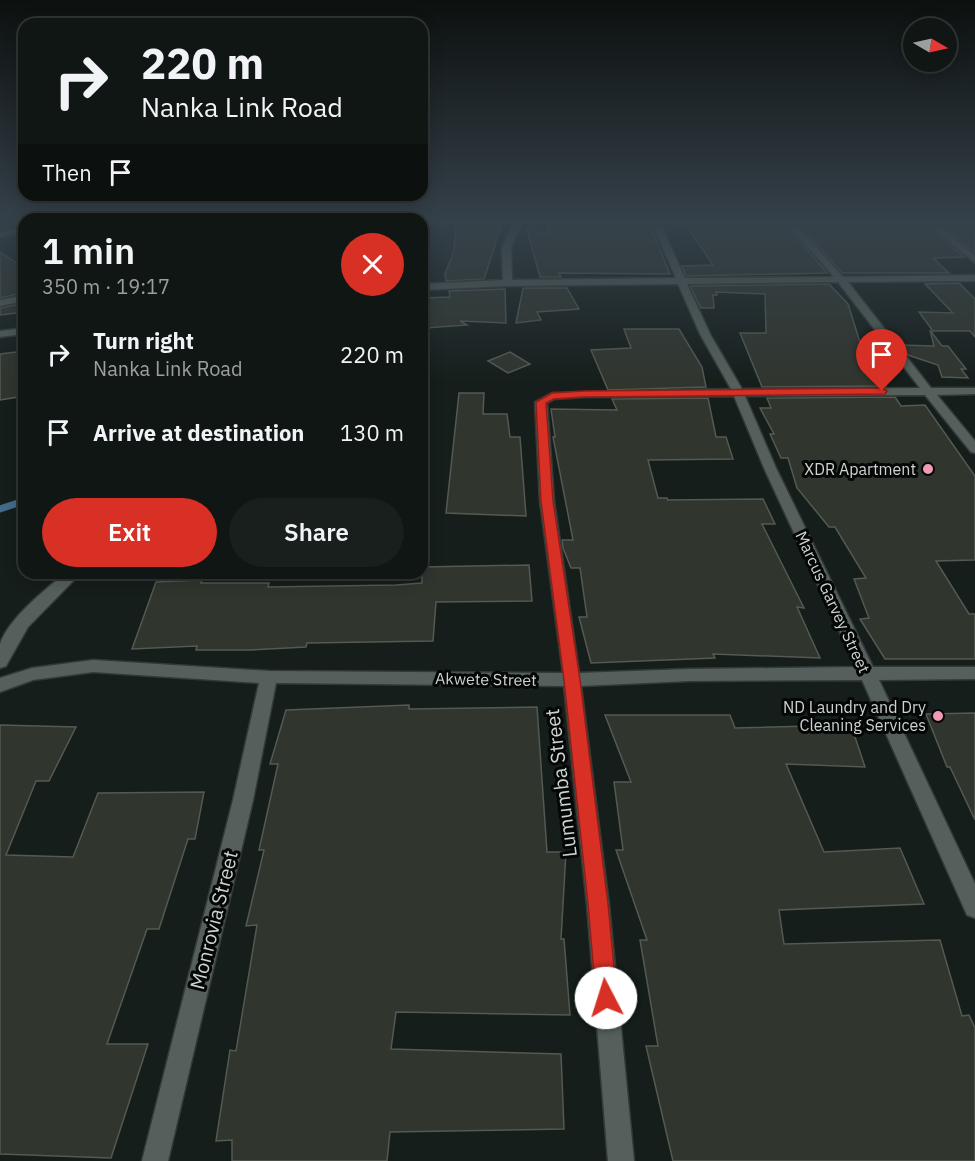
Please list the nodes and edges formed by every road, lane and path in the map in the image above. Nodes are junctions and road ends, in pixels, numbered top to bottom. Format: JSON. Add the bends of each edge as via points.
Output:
{"nodes":[{"id":1,"x":507,"y":275,"type":"edge"},
{"id":2,"x":678,"y":275,"type":"edge"},
{"id":3,"x":837,"y":275,"type":"edge"},
{"id":4,"x":975,"y":278,"type":"edge"},
{"id":5,"x":840,"y":279,"type":"junction"},
{"id":6,"x":681,"y":281,"type":"junction"},
{"id":7,"x":508,"y":283,"type":"junction"},
{"id":8,"x":428,"y":287,"type":"edge"},
{"id":9,"x":18,"y":299,"type":"edge"},
{"id":10,"x":0,"y":303,"type":"edge"},
{"id":11,"x":18,"y":332,"type":"edge"},
{"id":12,"x":0,"y":334,"type":"edge"},
{"id":13,"x":927,"y":390,"type":"junction"},
{"id":14,"x":975,"y":391,"type":"edge"},
{"id":15,"x":738,"y":392,"type":"junction"},
{"id":16,"x":975,"y":449,"type":"edge"},
{"id":17,"x":68,"y":579,"type":"edge"},
{"id":18,"x":0,"y":662,"type":"edge"},
{"id":19,"x":975,"y":673,"type":"edge"},
{"id":20,"x":866,"y":674,"type":"junction"},
{"id":21,"x":269,"y":677,"type":"junction"},
{"id":22,"x":572,"y":680,"type":"junction"},
{"id":23,"x":0,"y":685,"type":"edge"},
{"id":24,"x":975,"y":908,"type":"edge"},
{"id":25,"x":155,"y":1161,"type":"edge"},
{"id":26,"x":621,"y":1161,"type":"edge"}],
"edges":[{"from":1,"to":7,"type":"street"},
{"from":2,"to":6,"type":"street","name":"Marcus Garvey Street"},
{"from":3,"to":5,"type":"street"},
{"from":4,"to":5,"type":"street"},
{"from":5,"to":6,"type":"street"},
{"from":5,"to":13,"type":"street"},
{"from":6,"to":7,"type":"street"},
{"from":6,"to":15,"type":"street","name":"Marcus Garvey Street"},
{"from":7,"to":8,"type":"street"},
{"from":9,"to":10,"type":"street"},
{"from":11,"to":12,"type":"street"},
{"from":13,"to":14,"type":"street"},
{"from":13,"to":15,"type":"street"},
{"from":13,"to":16,"type":"street"},
{"from":15,"to":20,"type":"street","name":"Marcus Garvey Street"},
{"from":15,"to":22,"type":"street","name":"Lumumba Street","via":[[552,396],[541,402],[547,501]]},
{"from":17,"to":18,"type":"street","via":[[10,638]]},
{"from":19,"to":20,"type":"street","name":"Akwete Street"},
{"from":20,"to":22,"type":"street","name":"Akwete Street"},
{"from":20,"to":24,"type":"street","name":"Marcus Garvey Street"},
{"from":21,"to":22,"type":"street","name":"Akwete Street"},
{"from":21,"to":23,"type":"street","name":"Akwete Street","via":[[93,666],[32,674]]},
{"from":21,"to":25,"type":"street","name":"Monrovia Street"},
{"from":22,"to":26,"type":"street","name":"Lumumba Street","via":[[598,904]]}]}
